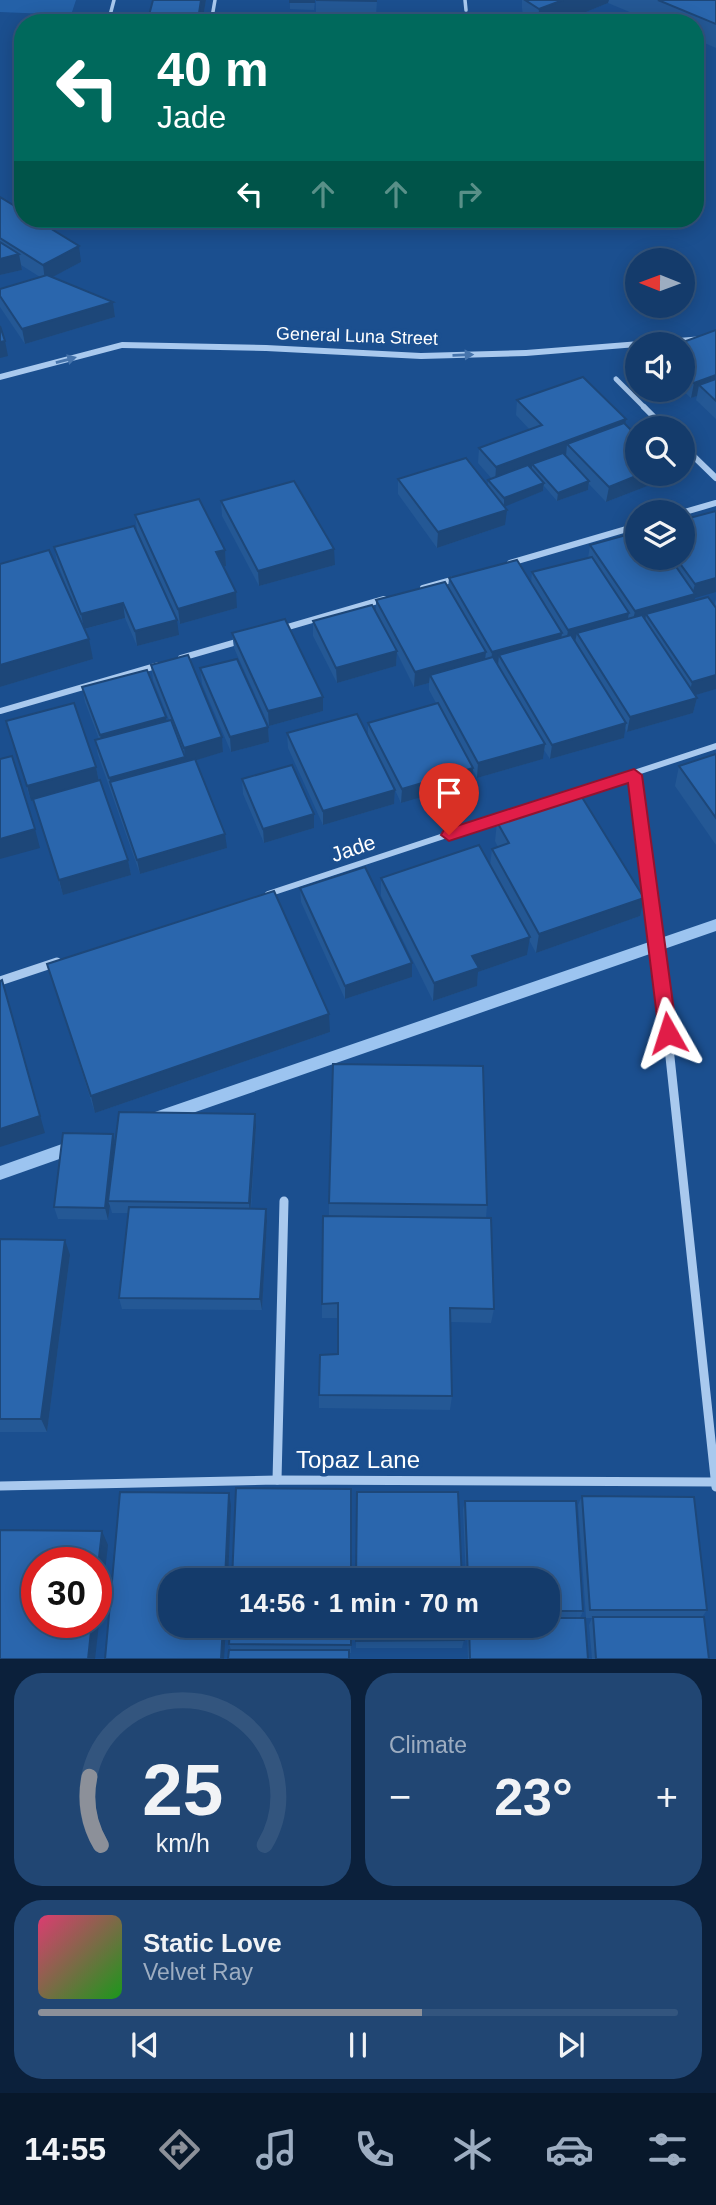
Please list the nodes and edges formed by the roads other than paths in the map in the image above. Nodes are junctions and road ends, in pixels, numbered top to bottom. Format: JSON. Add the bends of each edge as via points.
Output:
{"nodes":[{"id":1,"x":465,"y":0,"type":"edge"},
{"id":2,"x":466,"y":9,"type":"dead end"},
{"id":3,"x":716,"y":338,"type":"edge"},
{"id":4,"x":0,"y":377,"type":"edge"},
{"id":5,"x":616,"y":379,"type":"dead end"},
{"id":6,"x":653,"y":416,"type":"edge"},
{"id":7,"x":695,"y":458,"type":"edge"},
{"id":8,"x":716,"y":478,"type":"edge"},
{"id":9,"x":716,"y":503,"type":"edge"},
{"id":10,"x":695,"y":509,"type":"edge"},
{"id":11,"x":625,"y":529,"type":"edge"},
{"id":12,"x":504,"y":564,"type":"edge"},
{"id":13,"x":464,"y":576,"type":"edge"},
{"id":14,"x":411,"y":591,"type":"edge"},
{"id":15,"x":398,"y":595,"type":"edge"},
{"id":16,"x":279,"y":630,"type":"edge"},
{"id":17,"x":252,"y":638,"type":"edge"},
{"id":18,"x":0,"y":711,"type":"edge"},
{"id":19,"x":716,"y":746,"type":"edge"},
{"id":20,"x":634,"y":775,"type":"junction"},
{"id":21,"x":264,"y":895,"type":"edge"},
{"id":22,"x":66,"y":959,"type":"edge"},
{"id":23,"x":0,"y":981,"type":"edge"},
{"id":24,"x":285,"y":1201,"type":"dead end"},
{"id":25,"x":277,"y":1480,"type":"junction"},
{"id":26,"x":716,"y":1482,"type":"edge"},
{"id":27,"x":0,"y":1486,"type":"edge"},
{"id":28,"x":716,"y":1487,"type":"edge"}],
"edges":[{"from":1,"to":2,"type":"lane"},
{"from":4,"to":3,"type":"street","name":"General Luna Street","one_way":true,"via":[[122,345],[421,356]]},
{"from":5,"to":6,"type":"street"},
{"from":7,"to":8,"type":"street"},
{"from":9,"to":10,"type":"street"},
{"from":11,"to":12,"type":"street"},
{"from":13,"to":14,"type":"street"},
{"from":15,"to":16,"type":"street"},
{"from":17,"to":18,"type":"street"},
{"from":19,"to":20,"type":"street","name":"Jade"},
{"from":20,"to":21,"type":"street","name":"Jade"},
{"from":20,"to":26,"type":"street","via":[[663,980]]},
{"from":22,"to":23,"type":"street"},
{"from":24,"to":25,"type":"street"},
{"from":25,"to":26,"type":"street","name":"Topaz Lane"},
{"from":25,"to":27,"type":"street","name":"Topaz Lane"},
{"from":26,"to":28,"type":"street"}]}
